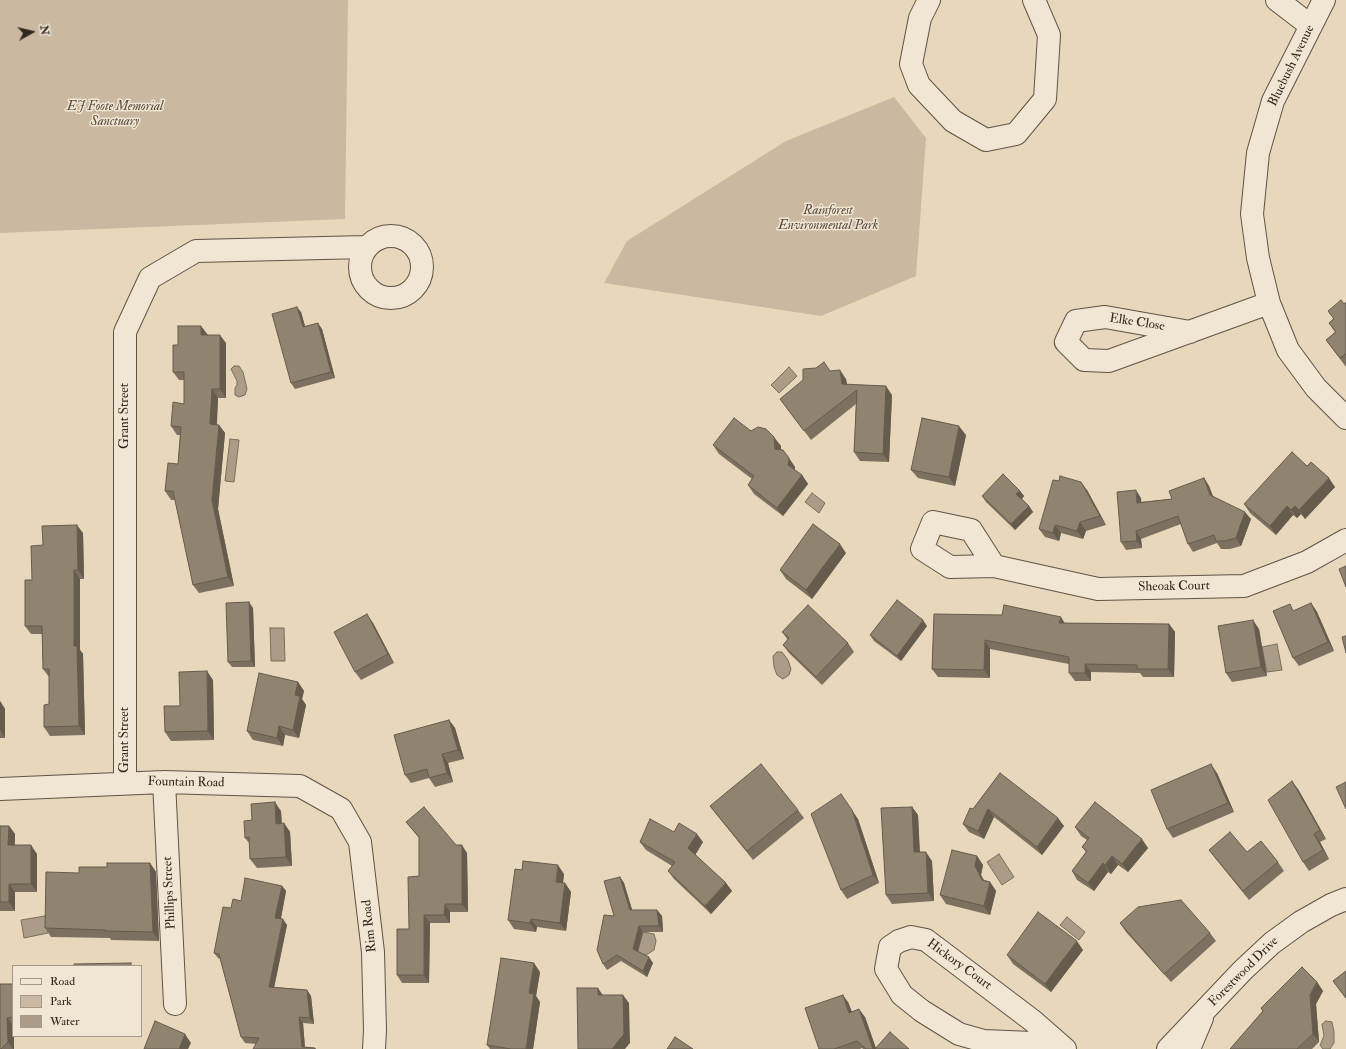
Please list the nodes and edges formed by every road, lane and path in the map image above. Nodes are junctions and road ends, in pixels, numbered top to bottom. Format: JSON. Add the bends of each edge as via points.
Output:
{"nodes":[{"id":1,"x":929,"y":0,"type":"edge"},
{"id":2,"x":1034,"y":0,"type":"edge"},
{"id":3,"x":1277,"y":0,"type":"edge"},
{"id":4,"x":1324,"y":0,"type":"edge"},
{"id":5,"x":1311,"y":26,"type":"junction"},
{"id":6,"x":366,"y":247,"type":"dead end"},
{"id":7,"x":1270,"y":303,"type":"junction"},
{"id":8,"x":1190,"y":332,"type":"dead end"},
{"id":9,"x":1346,"y":418,"type":"edge"},
{"id":10,"x":1346,"y":540,"type":"edge"},
{"id":11,"x":994,"y":566,"type":"dead end"},
{"id":12,"x":164,"y":782,"type":"junction"},
{"id":13,"x":126,"y":783,"type":"junction"},
{"id":14,"x":0,"y":789,"type":"edge"},
{"id":15,"x":341,"y":809,"type":"joint"},
{"id":16,"x":1346,"y":899,"type":"edge"},
{"id":17,"x":175,"y":1004,"type":"dead end"},
{"id":18,"x":1205,"y":1011,"type":"junction"},
{"id":19,"x":374,"y":1049,"type":"edge"},
{"id":20,"x":1057,"y":1049,"type":"edge"},
{"id":21,"x":1065,"y":1049,"type":"edge"},
{"id":22,"x":1168,"y":1049,"type":"edge"},
{"id":23,"x":1189,"y":1049,"type":"edge"}],
"edges":[{"from":1,"to":2,"type":"street","via":[[920,18],[911,64],[919,85],[953,121],[986,140],[1016,134],[1045,99],[1049,35]]},
{"from":3,"to":5,"type":"street"},
{"from":4,"to":5,"type":"street","name":"Bluebush Avenue"},
{"from":5,"to":7,"type":"street","name":"Bluebush Avenue","via":[[1273,101],[1258,153],[1252,214],[1258,258]]},
{"from":6,"to":13,"type":"street","name":"Grant Street","via":[[196,251],[150,278],[125,332]]},
{"from":7,"to":8,"type":"street"},
{"from":7,"to":9,"type":"street","name":"Bluebush Avenue","via":[[1288,350],[1316,388]]},
{"from":10,"to":11,"type":"street","name":"Sheoak Court","via":[[1308,562],[1244,586],[1098,589]]},
{"from":12,"to":13,"type":"street","name":"Fountain Road"},
{"from":12,"to":15,"type":"street","name":"Fountain Road","via":[[300,786]]},
{"from":12,"to":17,"type":"street","name":"Phillips Street"},
{"from":13,"to":14,"type":"street","name":"Fountain Road"},
{"from":15,"to":19,"type":"street","name":"Rim Road","via":[[360,842],[373,952]]},
{"from":16,"to":18,"type":"street","name":"Forestwood Drive","via":[[1318,912],[1285,933],[1253,960]]},
{"from":18,"to":22,"type":"street","name":"Forestwood Drive"},
{"from":18,"to":23,"type":"street","name":"Forestwood Drive"},
{"from":20,"to":21,"type":"street","name":"Hickory Court","via":[[1026,1042],[984,1041],[959,1034],[922,1011],[902,994],[886,969],[890,947],[899,940],[911,936],[926,940],[1033,1021]]}]}
